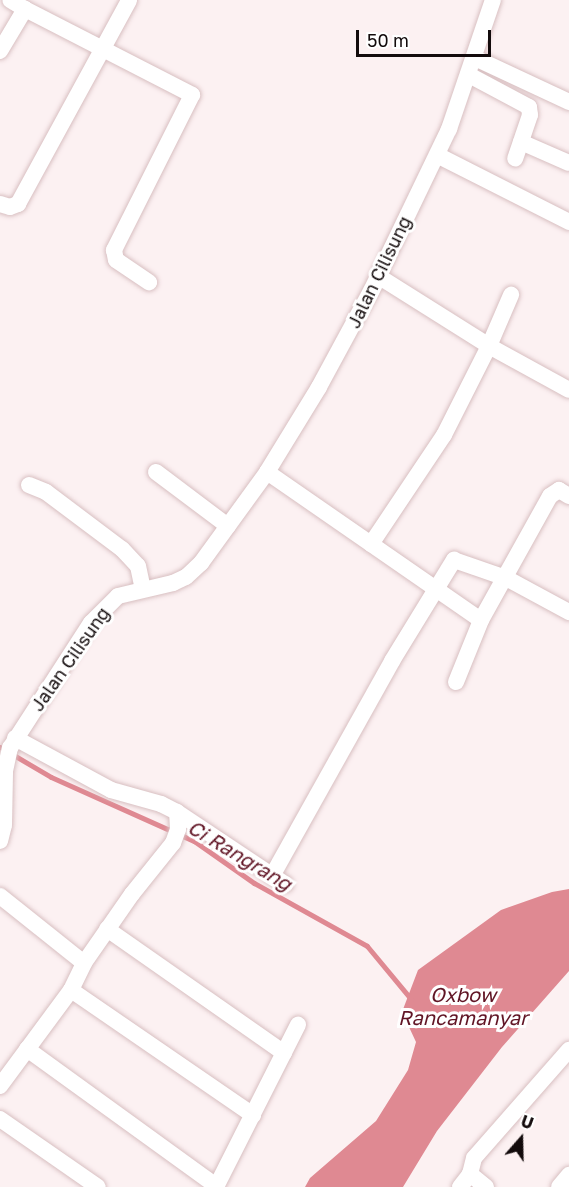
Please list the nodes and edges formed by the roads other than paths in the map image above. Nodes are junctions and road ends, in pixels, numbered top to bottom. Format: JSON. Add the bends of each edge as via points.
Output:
{"nodes":[{"id":1,"x":10,"y":0,"type":"edge"},
{"id":2,"x":129,"y":0,"type":"edge"},
{"id":3,"x":493,"y":0,"type":"edge"},
{"id":4,"x":25,"y":9,"type":"junction"},
{"id":5,"x":102,"y":46,"type":"junction"},
{"id":6,"x":0,"y":51,"type":"edge"},
{"id":7,"x":475,"y":58,"type":"junction"},
{"id":8,"x":469,"y":75,"type":"junction"},
{"id":9,"x":569,"y":102,"type":"edge"},
{"id":10,"x":521,"y":142,"type":"junction"},
{"id":11,"x":437,"y":155,"type":"junction"},
{"id":12,"x":515,"y":159,"type":"dead end"},
{"id":13,"x":569,"y":163,"type":"edge"},
{"id":14,"x":0,"y":204,"type":"edge"},
{"id":15,"x":569,"y":222,"type":"edge"},
{"id":16,"x":378,"y":276,"type":"junction"},
{"id":17,"x":149,"y":282,"type":"dead end"},
{"id":18,"x":511,"y":295,"type":"dead end"},
{"id":19,"x":489,"y":346,"type":"junction"},
{"id":20,"x":569,"y":390,"type":"edge"},
{"id":21,"x":156,"y":472,"type":"dead end"},
{"id":22,"x":267,"y":472,"type":"junction"},
{"id":23,"x":28,"y":484,"type":"dead end"},
{"id":24,"x":569,"y":496,"type":"edge"},
{"id":25,"x":228,"y":526,"type":"junction"},
{"id":26,"x":371,"y":544,"type":"junction"},
{"id":27,"x":506,"y":578,"type":"junction"},
{"id":28,"x":143,"y":589,"type":"junction"},
{"id":29,"x":436,"y":589,"type":"junction"},
{"id":30,"x":569,"y":612,"type":"edge"},
{"id":31,"x":481,"y":620,"type":"junction"},
{"id":32,"x":456,"y":682,"type":"dead end"},
{"id":33,"x":13,"y":743,"type":"junction"},
{"id":34,"x":177,"y":812,"type":"junction"},
{"id":35,"x":0,"y":841,"type":"edge"},
{"id":36,"x":0,"y":896,"type":"edge"},
{"id":37,"x":107,"y":929,"type":"junction"},
{"id":38,"x":84,"y":963,"type":"junction"},
{"id":39,"x":71,"y":990,"type":"junction"},
{"id":40,"x":298,"y":1025,"type":"dead end"},
{"id":41,"x":27,"y":1049,"type":"junction"},
{"id":42,"x":569,"y":1050,"type":"edge"},
{"id":43,"x":284,"y":1053,"type":"junction"},
{"id":44,"x":0,"y":1086,"type":"edge"},
{"id":45,"x":253,"y":1115,"type":"junction"},
{"id":46,"x":0,"y":1119,"type":"edge"},
{"id":47,"x":569,"y":1175,"type":"edge"},
{"id":48,"x":465,"y":1180,"type":"edge"},
{"id":49,"x":216,"y":1186,"type":"edge"},
{"id":50,"x":98,"y":1187,"type":"edge"},
{"id":51,"x":486,"y":1187,"type":"edge"},
{"id":52,"x":559,"y":1187,"type":"edge"}],
"edges":[{"from":1,"to":4,"type":"street"},
{"from":2,"to":5,"type":"street"},
{"from":3,"to":7,"type":"street","name":"Jalan Cilisung"},
{"from":4,"to":5,"type":"street"},
{"from":4,"to":6,"type":"street"},
{"from":5,"to":14,"type":"street","via":[[18,204]]},
{"from":5,"to":17,"type":"street","via":[[192,94],[114,250],[116,260]]},
{"from":7,"to":8,"type":"street","name":"Jalan Cilisung"},
{"from":7,"to":9,"type":"street"},
{"from":8,"to":10,"type":"street","via":[[529,107],[531,115]]},
{"from":8,"to":11,"type":"street","name":"Jalan Cilisung"},
{"from":10,"to":12,"type":"street"},
{"from":10,"to":13,"type":"street"},
{"from":11,"to":15,"type":"street"},
{"from":11,"to":16,"type":"street","name":"Jalan Cilisung"},
{"from":16,"to":19,"type":"street"},
{"from":16,"to":22,"type":"street","name":"Jalan Cilisung","via":[[338,354]]},
{"from":18,"to":19,"type":"street"},
{"from":19,"to":20,"type":"street"},
{"from":19,"to":26,"type":"street","via":[[444,435]]},
{"from":21,"to":25,"type":"street"},
{"from":22,"to":25,"type":"street","name":"Jalan Cilisung"},
{"from":22,"to":26,"type":"street"},
{"from":23,"to":28,"type":"street","via":[[46,492],[122,549],[138,566]]},
{"from":24,"to":27,"type":"street","via":[[553,491]]},
{"from":25,"to":28,"type":"street","name":"Jalan Cilisung","via":[[186,577],[163,587]]},
{"from":26,"to":29,"type":"street"},
{"from":27,"to":29,"type":"street","via":[[454,560]]},
{"from":27,"to":30,"type":"street"},
{"from":27,"to":31,"type":"street"},
{"from":28,"to":33,"type":"street","name":"Jalan Cilisung","via":[[118,596],[91,623]]},
{"from":29,"to":31,"type":"street"},
{"from":29,"to":34,"type":"street","via":[[387,670],[279,880]]},
{"from":31,"to":32,"type":"street"},
{"from":33,"to":34,"type":"street","via":[[111,790]]},
{"from":33,"to":35,"type":"street","via":[[5,771]]},
{"from":34,"to":37,"type":"street","via":[[175,836]]},
{"from":36,"to":38,"type":"street"},
{"from":37,"to":38,"type":"street"},
{"from":37,"to":43,"type":"street"},
{"from":38,"to":39,"type":"street"},
{"from":39,"to":41,"type":"street"},
{"from":39,"to":45,"type":"street"},
{"from":40,"to":43,"type":"street"},
{"from":41,"to":44,"type":"street"},
{"from":41,"to":49,"type":"street"},
{"from":42,"to":48,"type":"street","via":[[474,1158]]},
{"from":43,"to":45,"type":"street"},
{"from":45,"to":49,"type":"street"},
{"from":46,"to":50,"type":"street"},
{"from":47,"to":52,"type":"street"},
{"from":48,"to":51,"type":"street"}]}
